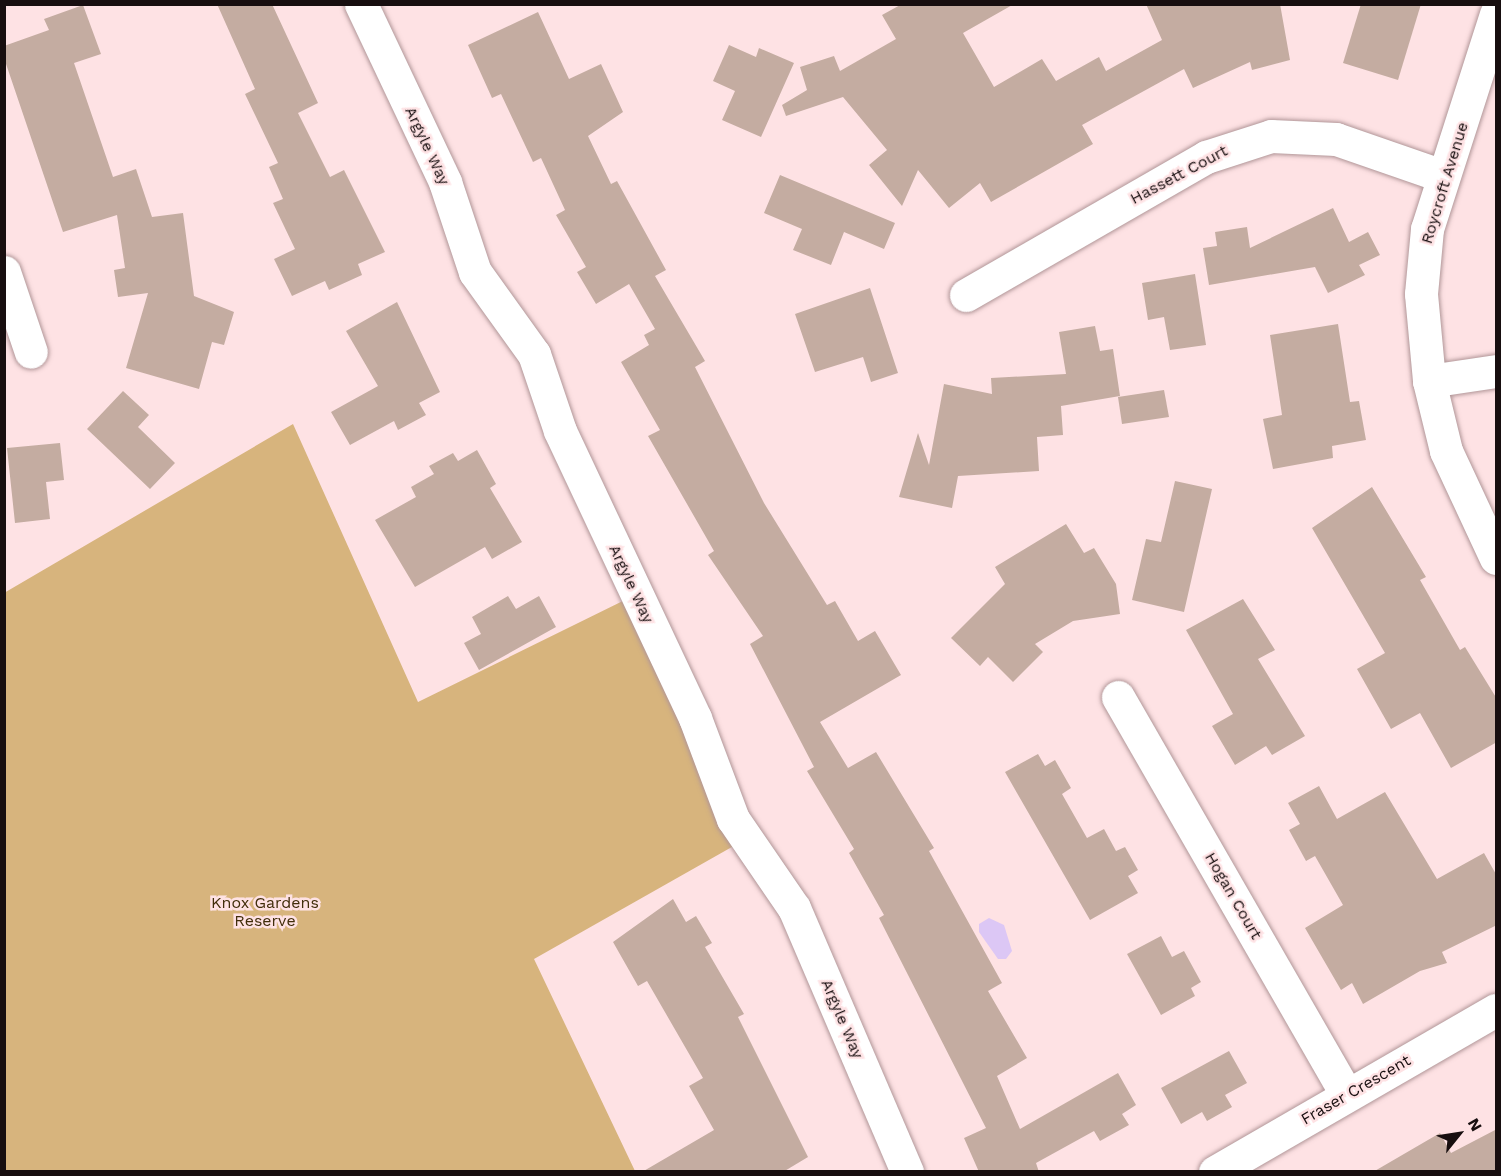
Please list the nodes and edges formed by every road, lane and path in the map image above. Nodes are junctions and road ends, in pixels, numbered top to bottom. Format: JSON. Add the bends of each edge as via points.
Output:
{"nodes":[{"id":1,"x":361,"y":4,"type":"edge"},
{"id":2,"x":1497,"y":14,"type":"edge"},
{"id":3,"x":1443,"y":176,"type":"junction"},
{"id":4,"x":4,"y":272,"type":"edge"},
{"id":5,"x":966,"y":295,"type":"dead end"},
{"id":6,"x":31,"y":352,"type":"dead end"},
{"id":7,"x":1497,"y":371,"type":"edge"},
{"id":8,"x":1429,"y":381,"type":"junction"},
{"id":9,"x":1497,"y":558,"type":"edge"},
{"id":10,"x":1118,"y":697,"type":"dead end"},
{"id":11,"x":1497,"y":1010,"type":"edge"},
{"id":12,"x":1347,"y":1095,"type":"junction"},
{"id":13,"x":908,"y":1168,"type":"edge"},
{"id":14,"x":1215,"y":1172,"type":"edge"}],
"edges":[{"from":1,"to":13,"type":"street","name":"Argyle Way","via":[[445,182],[475,272],[534,354],[560,431],[695,718],[725,802],[785,888]]},
{"from":2,"to":3,"type":"street","name":"Roycroft Avenue"},
{"from":3,"to":5,"type":"street","name":"Hassett Court","via":[[1336,139],[1271,136],[1206,157]]},
{"from":3,"to":8,"type":"street","name":"Roycroft Avenue","via":[[1427,229],[1421,276]]},
{"from":4,"to":6,"type":"street"},
{"from":7,"to":8,"type":"street"},
{"from":8,"to":9,"type":"street","name":"Roycroft Avenue","via":[[1458,484]]},
{"from":10,"to":12,"type":"street","name":"Hogan Court"},
{"from":11,"to":12,"type":"street","name":"Fraser Crescent"},
{"from":12,"to":14,"type":"street","name":"Fraser Crescent"}]}
